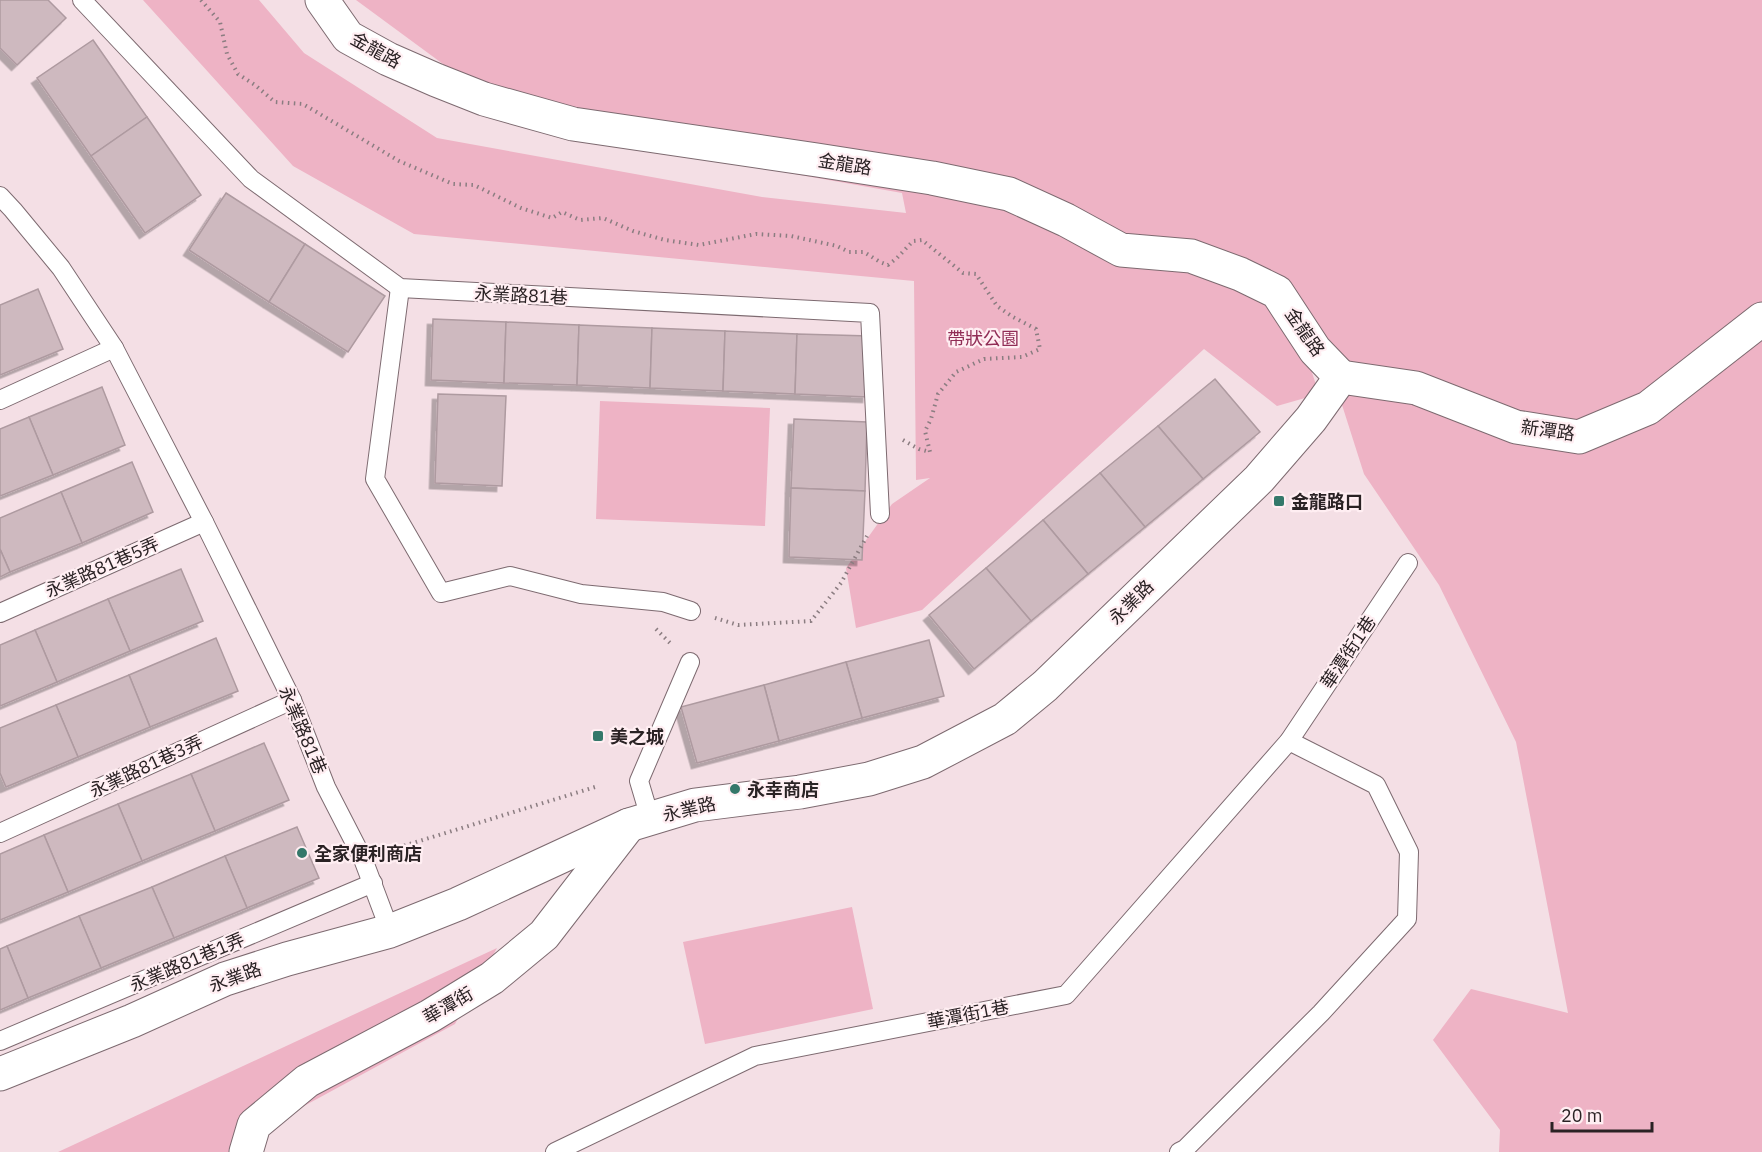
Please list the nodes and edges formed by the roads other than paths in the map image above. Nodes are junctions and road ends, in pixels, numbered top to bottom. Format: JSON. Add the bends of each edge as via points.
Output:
{"nodes":[{"id":1,"x":82,"y":0,"type":"edge"},
{"id":2,"x":322,"y":0,"type":"edge"},
{"id":3,"x":0,"y":196,"type":"edge"},
{"id":4,"x":400,"y":288,"type":"junction"},
{"id":5,"x":1762,"y":319,"type":"edge"},
{"id":6,"x":114,"y":348,"type":"junction"},
{"id":7,"x":1341,"y":377,"type":"junction"},
{"id":8,"x":0,"y":400,"type":"edge"},
{"id":9,"x":880,"y":514,"type":"road end"},
{"id":10,"x":204,"y":522,"type":"junction"},
{"id":11,"x":1408,"y":563,"type":"dead end"},
{"id":12,"x":691,"y":611,"type":"road end"},
{"id":13,"x":0,"y":613,"type":"edge"},
{"id":14,"x":690,"y":662,"type":"dead end"},
{"id":15,"x":292,"y":700,"type":"junction"},
{"id":16,"x":1289,"y":741,"type":"junction"},
{"id":17,"x":639,"y":822,"type":"junction"},
{"id":18,"x":0,"y":833,"type":"edge"},
{"id":19,"x":374,"y":884,"type":"junction"},
{"id":20,"x":390,"y":931,"type":"junction"},
{"id":21,"x":0,"y":1041,"type":"edge"},
{"id":22,"x":0,"y":1074,"type":"edge"},
{"id":23,"x":246,"y":1152,"type":"edge"},
{"id":24,"x":555,"y":1152,"type":"edge"},
{"id":25,"x":1179,"y":1152,"type":"edge"}],
"edges":[{"from":1,"to":4,"type":"lane","via":[[251,179]]},
{"from":2,"to":7,"type":"street","name":"金龍路","via":[[348,37],[397,63],[484,99],[573,124],[921,176],[1009,194],[1120,250],[1191,256],[1240,274],[1277,292],[1315,350]]},
{"from":3,"to":6,"type":"lane","name":"永業路81巷","via":[[61,268]]},
{"from":4,"to":9,"type":"lane","name":"永業路81巷","via":[[870,313]]},
{"from":4,"to":12,"type":"lane","via":[[375,479],[441,593],[510,576],[581,594],[663,602]]},
{"from":5,"to":7,"type":"street","name":"新潭路","via":[[1648,408],[1579,437],[1516,427],[1416,388]]},
{"from":6,"to":8,"type":"lane"},
{"from":6,"to":10,"type":"lane","name":"永業路81巷"},
{"from":7,"to":17,"type":"street","name":"永業路","via":[[1259,479],[1045,686],[1005,719],[923,762],[869,779],[695,805]]},
{"from":10,"to":13,"type":"lane","name":"永業路81巷5弄"},
{"from":10,"to":15,"type":"lane","name":"永業路81巷"},
{"from":11,"to":16,"type":"lane","name":"華潭街1巷"},
{"from":14,"to":17,"type":"lane","via":[[639,781]]},
{"from":15,"to":18,"type":"lane","name":"永業路81巷3弄"},
{"from":15,"to":19,"type":"lane","name":"永業路81巷","via":[[326,787]]},
{"from":16,"to":24,"type":"lane","name":"華潭街1巷","via":[[1066,995],[755,1056]]},
{"from":16,"to":25,"type":"lane","via":[[1376,785],[1409,852],[1407,919],[1321,1013]]},
{"from":17,"to":20,"type":"street","name":"永業路"},
{"from":17,"to":23,"type":"street","name":"華潭街","via":[[544,935],[492,978],[430,1016],[307,1081],[254,1125]]},
{"from":19,"to":20,"type":"lane","name":"永業路81巷"},
{"from":19,"to":21,"type":"lane","name":"永業路81巷1弄"},
{"from":20,"to":22,"type":"street","name":"永業路","via":[[225,978],[132,1021]]}]}
